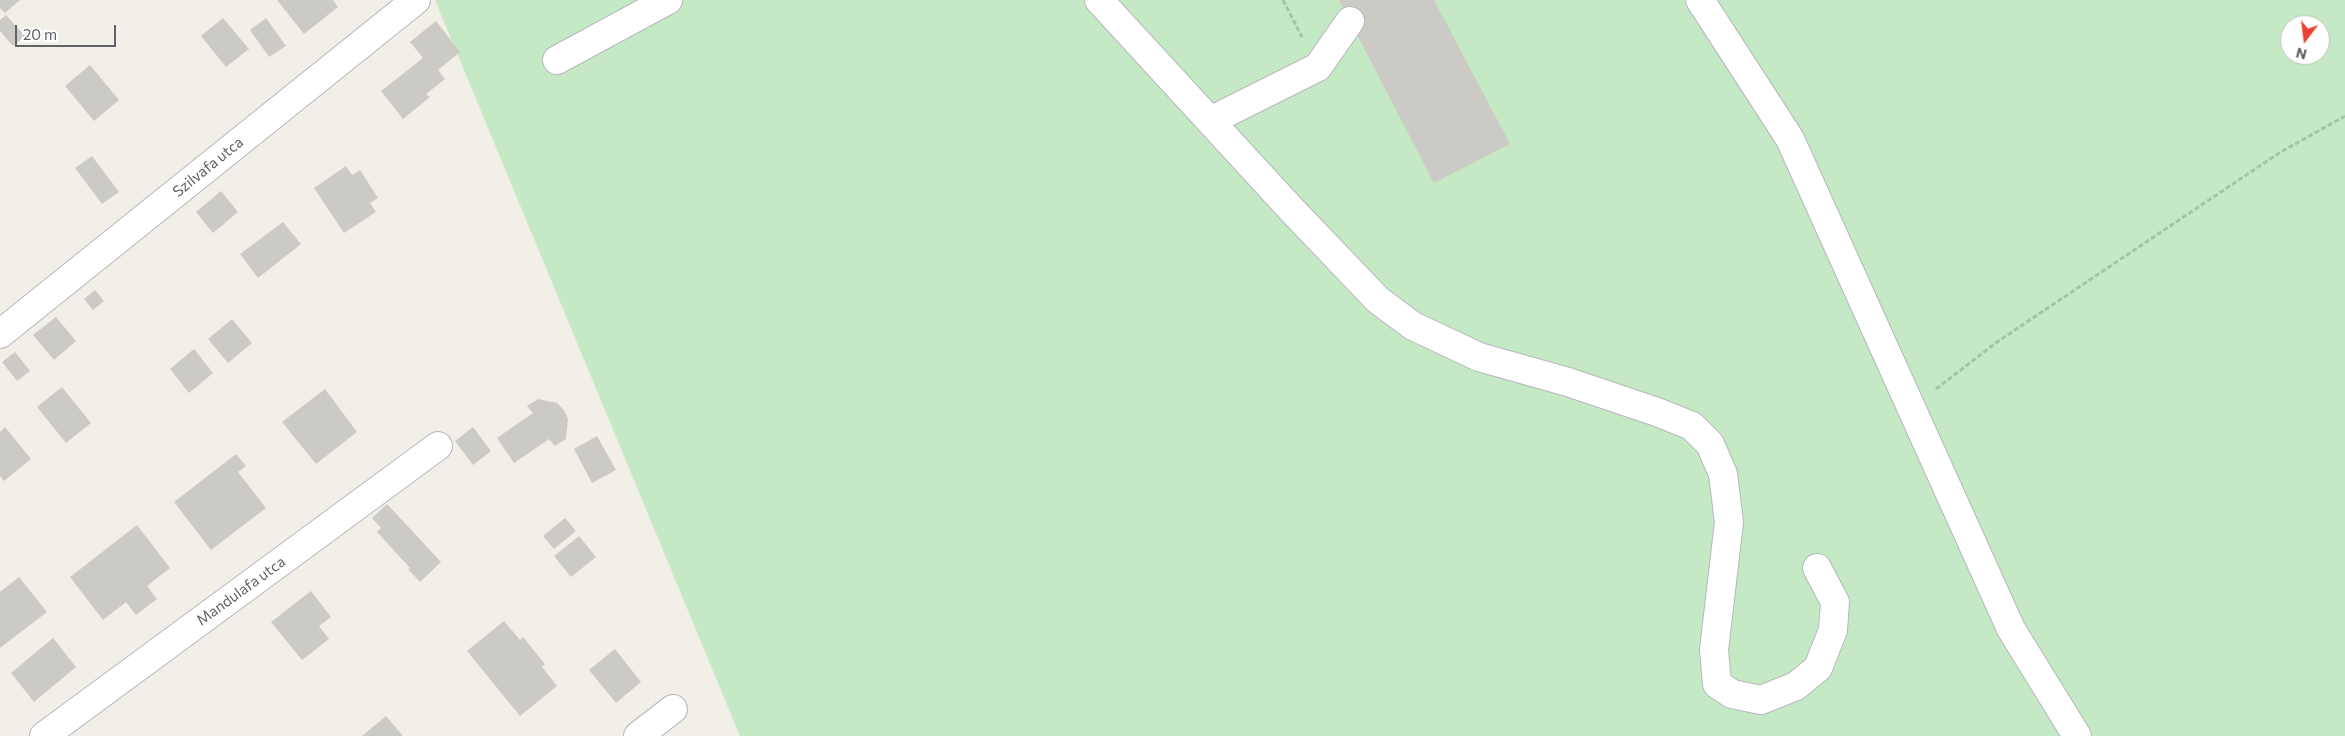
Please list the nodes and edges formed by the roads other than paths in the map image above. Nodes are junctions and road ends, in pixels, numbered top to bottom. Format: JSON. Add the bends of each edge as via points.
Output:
{"nodes":[{"id":1,"x":416,"y":0,"type":"edge"},
{"id":2,"x":668,"y":0,"type":"edge"},
{"id":3,"x":1099,"y":0,"type":"edge"},
{"id":4,"x":1700,"y":0,"type":"edge"},
{"id":5,"x":1350,"y":21,"type":"dead end"},
{"id":6,"x":557,"y":60,"type":"dead end"},
{"id":7,"x":1210,"y":121,"type":"junction"},
{"id":8,"x":0,"y":334,"type":"edge"},
{"id":9,"x":438,"y":446,"type":"dead end"},
{"id":10,"x":1817,"y":568,"type":"dead end"},
{"id":11,"x":673,"y":709,"type":"dead end"},
{"id":12,"x":44,"y":736,"type":"edge"},
{"id":13,"x":638,"y":736,"type":"edge"},
{"id":14,"x":2077,"y":736,"type":"edge"}],
"edges":[{"from":1,"to":8,"type":"street","name":"Szilvafa utca"},
{"from":2,"to":6,"type":"street"},
{"from":3,"to":7,"type":"street"},
{"from":4,"to":14,"type":"street","via":[[1790,140],[2011,629]]},
{"from":5,"to":7,"type":"street","via":[[1318,67]]},
{"from":7,"to":10,"type":"street","via":[[1378,300],[1412,326],[1479,357],[1568,382],[1692,426],[1710,444],[1723,474],[1729,522],[1714,650],[1717,684],[1732,694],[1762,700],[1796,686],[1818,668],[1833,630],[1835,602]]},
{"from":9,"to":12,"type":"street","name":"Mandulafa utca"},
{"from":11,"to":13,"type":"street"}]}
